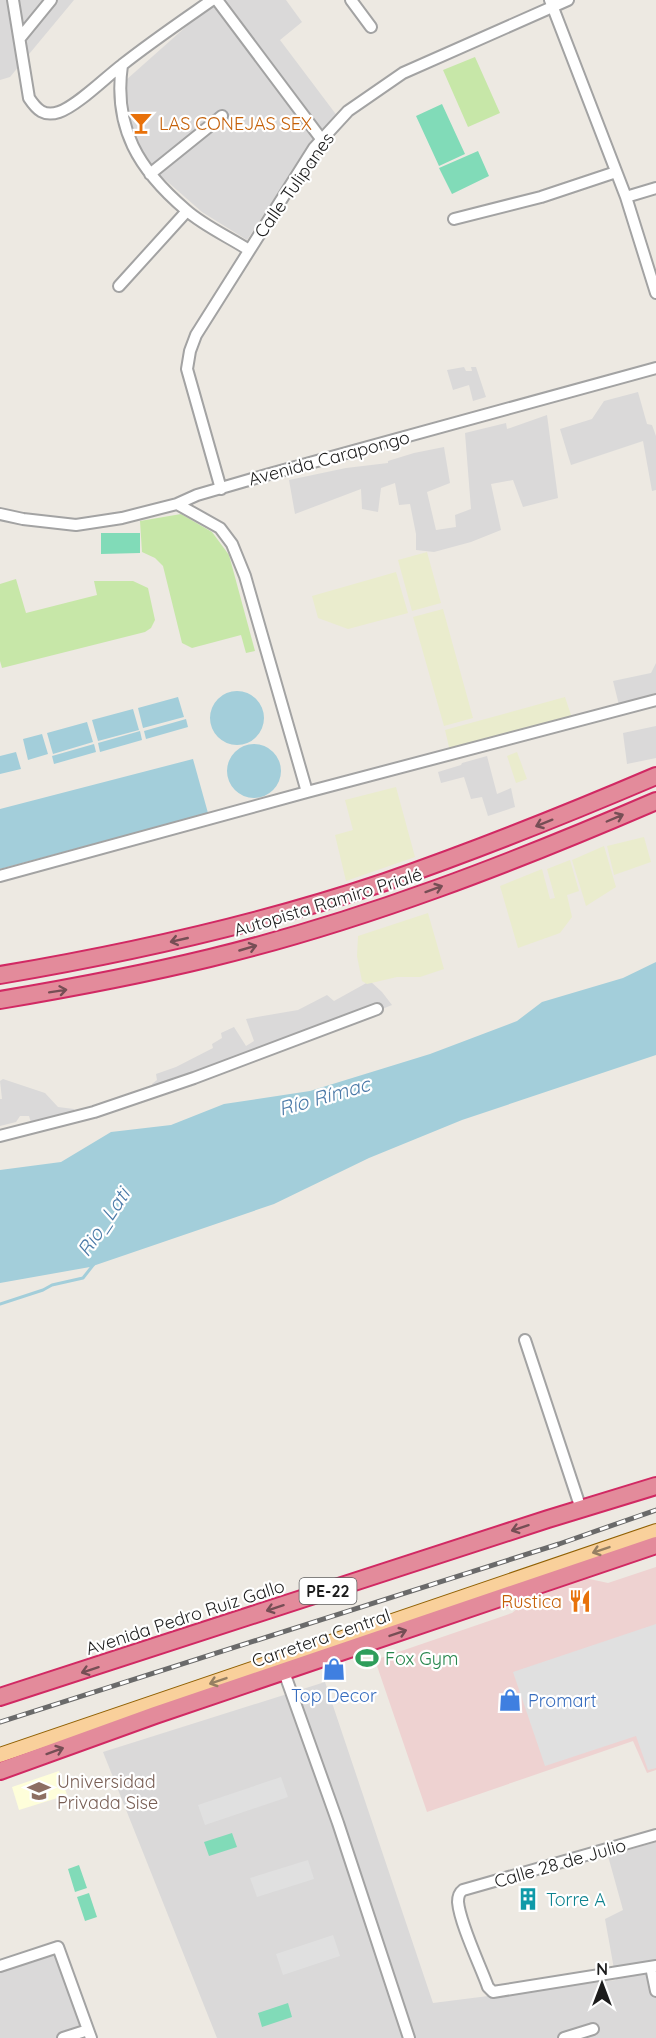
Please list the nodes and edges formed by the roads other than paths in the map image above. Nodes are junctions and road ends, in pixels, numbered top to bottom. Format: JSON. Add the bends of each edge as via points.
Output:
{"nodes":[{"id":1,"x":13,"y":0,"type":"edge"},
{"id":2,"x":51,"y":0,"type":"edge"},
{"id":3,"x":214,"y":0,"type":"edge"},
{"id":4,"x":351,"y":0,"type":"edge"},
{"id":5,"x":568,"y":0,"type":"edge"},
{"id":6,"x":552,"y":3,"type":"edge"},
{"id":7,"x":371,"y":27,"type":"dead end"},
{"id":8,"x":20,"y":39,"type":"junction"},
{"id":9,"x":122,"y":64,"type":"junction"},
{"id":10,"x":222,"y":116,"type":"dead end"},
{"id":11,"x":322,"y":140,"type":"junction"},
{"id":12,"x":616,"y":172,"type":"junction"},
{"id":13,"x":150,"y":174,"type":"junction"},
{"id":14,"x":656,"y":188,"type":"edge"},
{"id":15,"x":626,"y":198,"type":"junction"},
{"id":16,"x":187,"y":211,"type":"junction"},
{"id":17,"x":454,"y":219,"type":"dead end"},
{"id":18,"x":249,"y":250,"type":"junction"},
{"id":19,"x":119,"y":286,"type":"dead end"},
{"id":20,"x":656,"y":293,"type":"edge"},
{"id":21,"x":656,"y":368,"type":"edge"},
{"id":22,"x":221,"y":489,"type":"junction"},
{"id":23,"x":177,"y":504,"type":"junction"},
{"id":24,"x":0,"y":514,"type":"edge"},
{"id":25,"x":656,"y":700,"type":"edge"},
{"id":26,"x":656,"y":776,"type":"edge"},
{"id":27,"x":307,"y":792,"type":"junction"},
{"id":28,"x":656,"y":801,"type":"edge"},
{"id":29,"x":0,"y":876,"type":"edge"},
{"id":30,"x":0,"y":975,"type":"edge"},
{"id":31,"x":0,"y":1000,"type":"edge"},
{"id":32,"x":377,"y":1009,"type":"dead end"},
{"id":33,"x":0,"y":1136,"type":"edge"},
{"id":34,"x":525,"y":1340,"type":"dead end"},
{"id":35,"x":656,"y":1486,"type":"edge"},
{"id":36,"x":581,"y":1509,"type":"junction"},
{"id":37,"x":656,"y":1531,"type":"edge"},
{"id":38,"x":656,"y":1545,"type":"edge"},
{"id":39,"x":656,"y":1556,"type":"edge"},
{"id":40,"x":606,"y":1561,"type":"junction"},
{"id":41,"x":284,"y":1672,"type":"junction"},
{"id":42,"x":0,"y":1697,"type":"edge"},
{"id":43,"x":0,"y":1755,"type":"edge"},
{"id":44,"x":0,"y":1771,"type":"edge"},
{"id":45,"x":656,"y":1836,"type":"edge"},
{"id":46,"x":0,"y":1966,"type":"edge"},
{"id":47,"x":653,"y":1966,"type":"edge"},
{"id":48,"x":656,"y":1991,"type":"edge"},
{"id":49,"x":593,"y":2029,"type":"dead end"},
{"id":50,"x":89,"y":2034,"type":"edge"},
{"id":51,"x":63,"y":2038,"type":"edge"},
{"id":52,"x":409,"y":2038,"type":"edge"},
{"id":53,"x":564,"y":2038,"type":"edge"}],
"edges":[{"from":1,"to":8,"type":"street"},
{"from":2,"to":8,"type":"street"},
{"from":3,"to":9,"type":"street"},
{"from":3,"to":11,"type":"street"},
{"from":4,"to":7,"type":"street"},
{"from":5,"to":6,"type":"street","name":"Calle Tulipanes"},
{"from":6,"to":11,"type":"street","name":"Calle Tulipanes","via":[[403,73],[348,111]]},
{"from":6,"to":12,"type":"street"},
{"from":8,"to":9,"type":"street","via":[[29,98],[45,114],[72,104]]},
{"from":9,"to":13,"type":"street","via":[[124,126]]},
{"from":10,"to":13,"type":"street"},
{"from":11,"to":18,"type":"street","name":"Calle Tulipanes"},
{"from":12,"to":15,"type":"street"},
{"from":12,"to":17,"type":"street","via":[[542,197]]},
{"from":13,"to":16,"type":"street"},
{"from":14,"to":15,"type":"street"},
{"from":15,"to":20,"type":"street"},
{"from":16,"to":18,"type":"street"},
{"from":16,"to":19,"type":"street"},
{"from":18,"to":22,"type":"street","name":"Calle Tulipanes","via":[[196,335],[187,369]]},
{"from":21,"to":22,"type":"street","name":"Avenida Carapongo"},
{"from":22,"to":23,"type":"street","name":"Avenida Carapongo"},
{"from":23,"to":24,"type":"street","name":"Avenida Carapongo","via":[[76,525]]},
{"from":23,"to":27,"type":"street","via":[[220,528],[232,544],[245,576]]},
{"from":25,"to":27,"type":"street"},
{"from":26,"to":30,"type":"highway","name":"Autopista Ramiro Prialé","one_way":true,"via":[[497,841],[383,882],[205,934]]},
{"from":27,"to":29,"type":"street"},
{"from":31,"to":28,"type":"highway","name":"Autopista Ramiro Prialé","one_way":true,"via":[[91,985],[313,929],[431,890]]},
{"from":32,"to":33,"type":"street","via":[[94,1112]]},
{"from":34,"to":36,"type":"street"},
{"from":35,"to":36,"type":"highway","name":"Avenida Pedro Ruiz Gallo","number":"PE-22"},
{"from":36,"to":42,"type":"highway","name":"Avenida Pedro Ruiz Gallo","number":"PE-22","one_way":true},
{"from":37,"to":43,"type":"main road","name":"Carretera Central","one_way":true},
{"from":38,"to":40,"type":"highway","name":"Carretera Central"},
{"from":39,"to":40,"type":"highway"},
{"from":41,"to":40,"type":"highway","name":"Carretera Central","one_way":true},
{"from":44,"to":41,"type":"highway","name":"Carretera Central","one_way":true},
{"from":41,"to":52,"type":"street"},
{"from":45,"to":47,"type":"street","name":"Calle 28 de Julio","via":[[463,1890],[458,1900],[488,1988],[493,1992]]},
{"from":46,"to":50,"type":"street","via":[[58,1947]]},
{"from":47,"to":48,"type":"street"},
{"from":49,"to":53,"type":"street"},
{"from":50,"to":51,"type":"street"}]}
